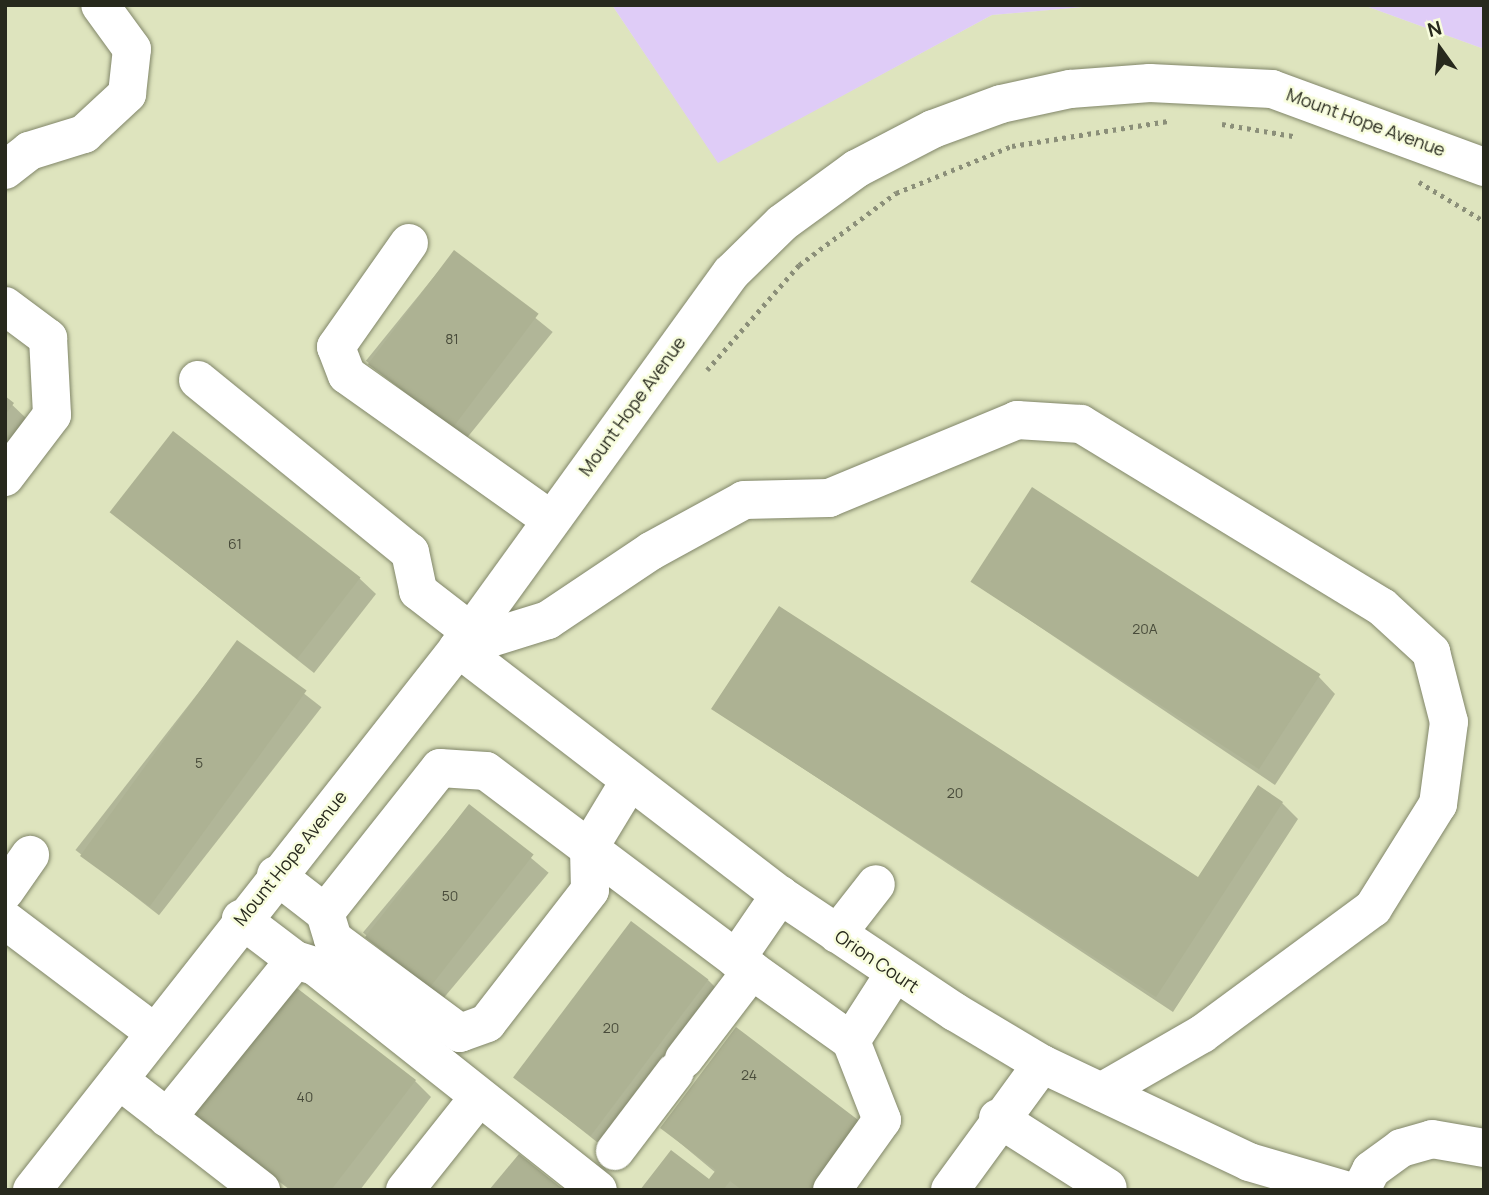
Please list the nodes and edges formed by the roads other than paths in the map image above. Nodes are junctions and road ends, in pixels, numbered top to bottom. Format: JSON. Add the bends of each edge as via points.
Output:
{"nodes":[{"id":1,"x":100,"y":5,"type":"edge"},
{"id":2,"x":1480,"y":155,"type":"edge"},
{"id":3,"x":5,"y":170,"type":"edge"},
{"id":4,"x":409,"y":243,"type":"dead end"},
{"id":5,"x":5,"y":306,"type":"edge"},
{"id":6,"x":198,"y":380,"type":"dead end"},
{"id":7,"x":5,"y":477,"type":"edge"},
{"id":8,"x":551,"y":520,"type":"junction"},
{"id":9,"x":465,"y":640,"type":"junction"},
{"id":10,"x":629,"y":782,"type":"junction"},
{"id":11,"x":589,"y":848,"type":"junction"},
{"id":12,"x":30,"y":855,"type":"dead end"},
{"id":13,"x":276,"y":875,"type":"junction"},
{"id":14,"x":876,"y":884,"type":"dead end"},
{"id":15,"x":5,"y":891,"type":"edge"},
{"id":16,"x":780,"y":895,"type":"junction"},
{"id":17,"x":325,"y":913,"type":"junction"},
{"id":18,"x":241,"y":919,"type":"junction"},
{"id":19,"x":5,"y":920,"type":"edge"},
{"id":20,"x":837,"y":934,"type":"junction"},
{"id":21,"x":295,"y":960,"type":"junction"},
{"id":22,"x":744,"y":964,"type":"junction"},
{"id":23,"x":894,"y":974,"type":"junction"},
{"id":24,"x":155,"y":1033,"type":"junction"},
{"id":25,"x":851,"y":1041,"type":"junction"},
{"id":26,"x":1042,"y":1065,"type":"junction"},
{"id":27,"x":119,"y":1080,"type":"junction"},
{"id":28,"x":1101,"y":1092,"type":"junction"},
{"id":29,"x":479,"y":1097,"type":"junction"},
{"id":30,"x":167,"y":1118,"type":"junction"},
{"id":31,"x":998,"y":1118,"type":"junction"},
{"id":32,"x":1484,"y":1149,"type":"edge"},
{"id":33,"x":615,"y":1152,"type":"dead end"},
{"id":34,"x":1108,"y":1188,"type":"dead end"},
{"id":35,"x":32,"y":1190,"type":"edge"},
{"id":36,"x":261,"y":1190,"type":"edge"},
{"id":37,"x":405,"y":1190,"type":"edge"},
{"id":38,"x":598,"y":1190,"type":"edge"},
{"id":39,"x":832,"y":1190,"type":"edge"},
{"id":40,"x":950,"y":1190,"type":"edge"},
{"id":41,"x":1345,"y":1190,"type":"edge"},
{"id":42,"x":1362,"y":1190,"type":"edge"}],
"edges":[{"from":1,"to":3,"type":"street","via":[[132,49],[127,94],[84,134],[29,151]]},
{"from":2,"to":8,"type":"street","name":"Mount Hope Avenue","via":[[1272,89],[1213,83],[1070,89],[933,129],[856,169],[782,223],[731,273]]},
{"from":4,"to":8,"type":"street","via":[[336,347],[347,375]]},
{"from":5,"to":7,"type":"street","via":[[48,338],[52,415]]},
{"from":6,"to":9,"type":"street","name":"Orion Court","via":[[410,552],[418,591]]},
{"from":8,"to":9,"type":"street","name":"Mount Hope Avenue"},
{"from":9,"to":10,"type":"street","name":"Orion Court"},
{"from":9,"to":13,"type":"street","name":"Mount Hope Avenue"},
{"from":9,"to":28,"type":"street","via":[[548,621],[651,551],[744,500],[829,498],[1017,421],[1081,424],[1382,607],[1431,652],[1449,722],[1438,804],[1373,908],[1202,1034]]},
{"from":10,"to":11,"type":"street"},
{"from":10,"to":16,"type":"street","name":"Orion Court"},
{"from":11,"to":17,"type":"street","via":[[486,771],[440,768]]},
{"from":11,"to":17,"type":"street","via":[[590,890],[487,1023],[460,1033],[333,939]]},
{"from":11,"to":22,"type":"street"},
{"from":12,"to":15,"type":"street"},
{"from":13,"to":17,"type":"street"},
{"from":13,"to":18,"type":"street","name":"Mount Hope Avenue"},
{"from":14,"to":20,"type":"street"},
{"from":16,"to":20,"type":"street","name":"Orion Court"},
{"from":16,"to":22,"type":"street"},
{"from":18,"to":21,"type":"street"},
{"from":18,"to":24,"type":"street","name":"Mount Hope Avenue"},
{"from":19,"to":24,"type":"street"},
{"from":20,"to":23,"type":"street","name":"Orion Court"},
{"from":21,"to":29,"type":"street","via":[[315,966]]},
{"from":21,"to":30,"type":"street"},
{"from":22,"to":25,"type":"street"},
{"from":22,"to":33,"type":"street","via":[[680,1065]]},
{"from":23,"to":25,"type":"street"},
{"from":23,"to":26,"type":"street","name":"Orion Court"},
{"from":24,"to":27,"type":"street","name":"Mount Hope Avenue"},
{"from":25,"to":39,"type":"street","via":[[882,1120]]},
{"from":26,"to":28,"type":"street","name":"Orion Court"},
{"from":26,"to":31,"type":"street"},
{"from":27,"to":30,"type":"street"},
{"from":27,"to":35,"type":"street","name":"Mount Hope Avenue"},
{"from":28,"to":41,"type":"street","name":"Orion Court","via":[[1249,1161]]},
{"from":29,"to":37,"type":"street"},
{"from":29,"to":38,"type":"street"},
{"from":30,"to":36,"type":"street"},
{"from":31,"to":34,"type":"street"},
{"from":31,"to":40,"type":"street"},
{"from":32,"to":42,"type":"street","via":[[1432,1139],[1401,1148],[1371,1170]]}]}
